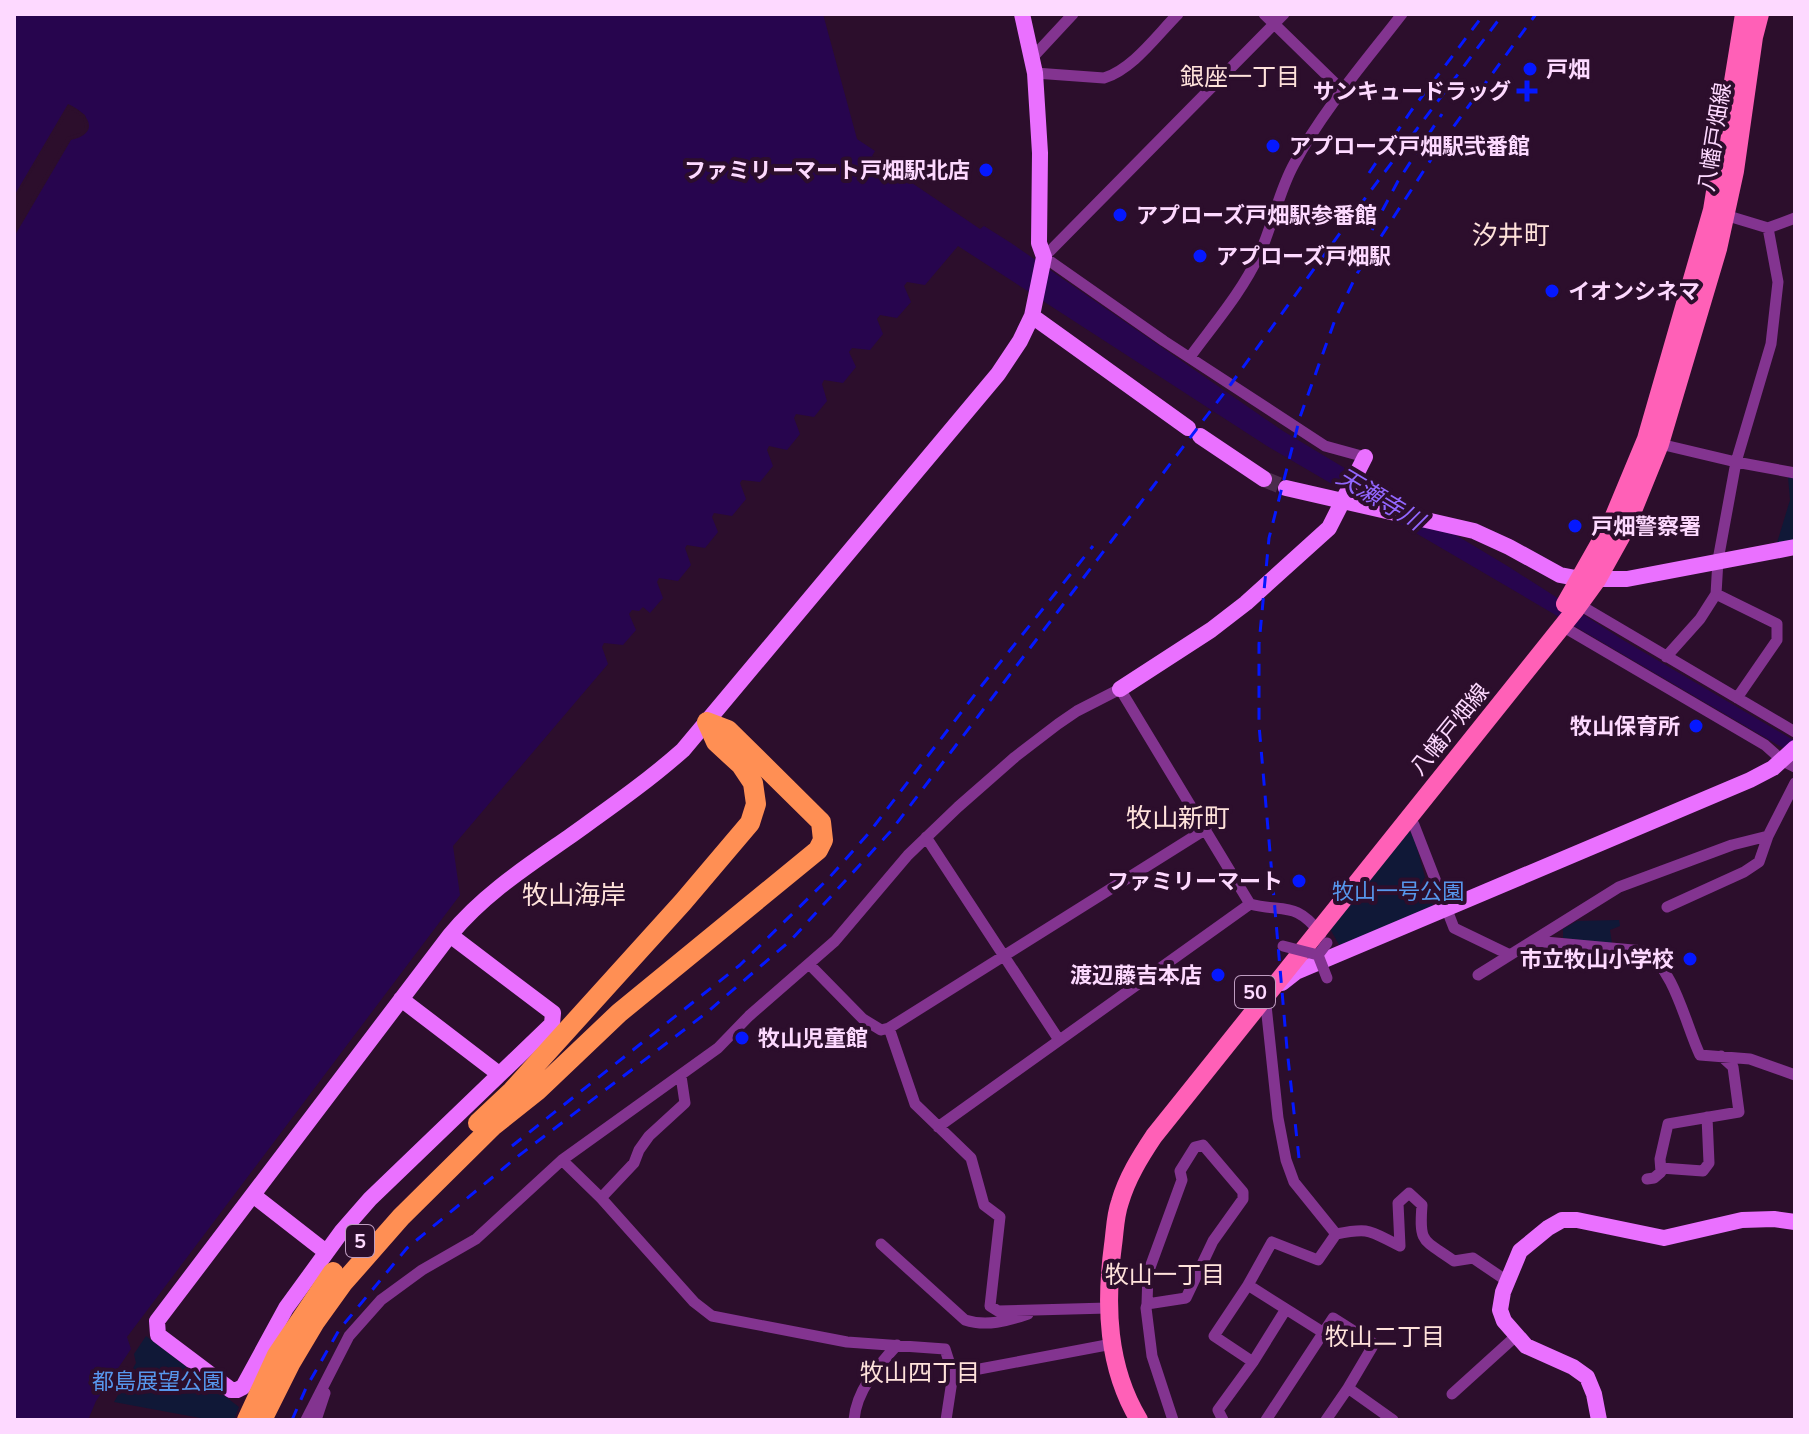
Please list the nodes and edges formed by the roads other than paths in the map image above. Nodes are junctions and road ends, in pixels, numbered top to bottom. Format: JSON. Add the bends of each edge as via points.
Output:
{"nodes":[{"id":1,"x":1022,"y":14,"type":"edge"},
{"id":2,"x":1073,"y":14,"type":"edge"},
{"id":3,"x":1178,"y":14,"type":"edge"},
{"id":4,"x":1264,"y":14,"type":"edge"},
{"id":5,"x":1284,"y":14,"type":"edge"},
{"id":6,"x":1402,"y":14,"type":"edge"},
{"id":7,"x":1744,"y":14,"type":"edge"},
{"id":8,"x":1760,"y":14,"type":"edge"},
{"id":9,"x":1274,"y":23,"type":"junction"},
{"id":10,"x":1034,"y":65,"type":"junction"},
{"id":11,"x":1343,"y":91,"type":"junction"},
{"id":12,"x":1725,"y":215,"type":"junction"},
{"id":13,"x":1795,"y":218,"type":"edge"},
{"id":14,"x":1768,"y":228,"type":"junction"},
{"id":15,"x":1044,"y":257,"type":"junction"},
{"id":16,"x":1032,"y":316,"type":"junction"},
{"id":17,"x":1190,"y":357,"type":"junction"},
{"id":18,"x":1660,"y":444,"type":"junction"},
{"id":19,"x":1736,"y":462,"type":"junction"},
{"id":20,"x":1362,"y":464,"type":"joint"},
{"id":21,"x":1795,"y":473,"type":"edge"},
{"id":22,"x":1264,"y":479,"type":"tunnel mouth"},
{"id":23,"x":1286,"y":488,"type":"tunnel mouth"},
{"id":24,"x":1344,"y":498,"type":"junction"},
{"id":25,"x":1795,"y":547,"type":"edge"},
{"id":26,"x":1718,"y":560,"type":"junction"},
{"id":27,"x":1589,"y":580,"type":"junction"},
{"id":28,"x":1716,"y":594,"type":"junction"},
{"id":29,"x":1567,"y":614,"type":"junction"},
{"id":30,"x":1666,"y":657,"type":"junction"},
{"id":31,"x":1120,"y":689,"type":"junction"},
{"id":32,"x":1737,"y":698,"type":"junction"},
{"id":33,"x":707,"y":722,"type":"junction"},
{"id":34,"x":1795,"y":732,"type":"edge"},
{"id":35,"x":1790,"y":758,"type":"edge"},
{"id":36,"x":1795,"y":783,"type":"edge"},
{"id":37,"x":1409,"y":817,"type":"junction"},
{"id":38,"x":1206,"y":829,"type":"junction"},
{"id":39,"x":1768,"y":836,"type":"junction"},
{"id":40,"x":926,"y":837,"type":"junction"},
{"id":41,"x":1250,"y":904,"type":"junction"},
{"id":42,"x":1667,"y":907,"type":"dead end"},
{"id":43,"x":1446,"y":911,"type":"junction"},
{"id":44,"x":450,"y":935,"type":"junction"},
{"id":45,"x":1324,"y":938,"type":"junction"},
{"id":46,"x":1534,"y":941,"type":"junction"},
{"id":47,"x":1283,"y":946,"type":"dead end"},
{"id":48,"x":1318,"y":955,"type":"junction"},
{"id":49,"x":1510,"y":955,"type":"junction"},
{"id":50,"x":1004,"y":957,"type":"junction"},
{"id":51,"x":810,"y":965,"type":"junction"},
{"id":52,"x":1478,"y":975,"type":"dead end"},
{"id":53,"x":1327,"y":978,"type":"dead end"},
{"id":54,"x":1265,"y":996,"type":"junction"},
{"id":55,"x":401,"y":999,"type":"junction"},
{"id":56,"x":889,"y":1028,"type":"junction"},
{"id":57,"x":1059,"y":1040,"type":"junction"},
{"id":58,"x":1720,"y":1056,"type":"junction"},
{"id":59,"x":499,"y":1074,"type":"junction"},
{"id":60,"x":1795,"y":1075,"type":"edge"},
{"id":61,"x":681,"y":1076,"type":"junction"},
{"id":62,"x":1707,"y":1117,"type":"junction"},
{"id":63,"x":938,"y":1127,"type":"junction"},
{"id":64,"x":562,"y":1160,"type":"junction"},
{"id":65,"x":1661,"y":1168,"type":"junction"},
{"id":66,"x":1647,"y":1179,"type":"dead end"},
{"id":67,"x":253,"y":1195,"type":"junction"},
{"id":68,"x":601,"y":1198,"type":"junction"},
{"id":69,"x":1795,"y":1222,"type":"edge"},
{"id":70,"x":1336,"y":1234,"type":"junction"},
{"id":71,"x":881,"y":1244,"type":"dead end"},
{"id":72,"x":326,"y":1252,"type":"junction"},
{"id":73,"x":1507,"y":1281,"type":"junction"},
{"id":74,"x":1248,"y":1285,"type":"junction"},
{"id":75,"x":1147,"y":1304,"type":"junction"},
{"id":76,"x":1103,"y":1308,"type":"junction"},
{"id":77,"x":1286,"y":1309,"type":"junction"},
{"id":78,"x":1037,"y":1312,"type":"junction"},
{"id":79,"x":1324,"y":1333,"type":"junction"},
{"id":80,"x":1516,"y":1336,"type":"junction"},
{"id":81,"x":897,"y":1345,"type":"junction"},
{"id":82,"x":1108,"y":1345,"type":"junction"},
{"id":83,"x":336,"y":1358,"type":"junction"},
{"id":84,"x":1253,"y":1362,"type":"junction"},
{"id":85,"x":953,"y":1374,"type":"junction"},
{"id":86,"x":1348,"y":1388,"type":"junction"},
{"id":87,"x":1452,"y":1394,"type":"dead end"},
{"id":88,"x":247,"y":1420,"type":"edge"},
{"id":89,"x":262,"y":1420,"type":"edge"},
{"id":90,"x":306,"y":1420,"type":"edge"},
{"id":91,"x":316,"y":1420,"type":"edge"},
{"id":92,"x":854,"y":1420,"type":"edge"},
{"id":93,"x":946,"y":1420,"type":"edge"},
{"id":94,"x":1128,"y":1420,"type":"edge"},
{"id":95,"x":1139,"y":1420,"type":"edge"},
{"id":96,"x":1173,"y":1420,"type":"edge"},
{"id":97,"x":1223,"y":1420,"type":"edge"},
{"id":98,"x":1266,"y":1420,"type":"edge"},
{"id":99,"x":1326,"y":1420,"type":"edge"},
{"id":100,"x":1393,"y":1420,"type":"edge"},
{"id":101,"x":1599,"y":1420,"type":"edge"}],
"edges":[{"from":1,"to":10,"type":"street"},
{"from":2,"to":10,"type":"street"},
{"from":3,"to":10,"type":"street","via":[[1113,75],[1104,78]]},
{"from":4,"to":9,"type":"street"},
{"from":5,"to":9,"type":"street"},
{"from":6,"to":11,"type":"street"},
{"from":7,"to":27,"type":"main road","name":"八幡戸畑線","number":"50","via":[[1721,166],[1694,274],[1646,439]]},
{"from":8,"to":12,"type":"main road","name":"八幡戸畑線","number":"50"},
{"from":9,"to":11,"type":"street"},
{"from":9,"to":15,"type":"street"},
{"from":10,"to":15,"type":"street","via":[[1039,243]]},
{"from":11,"to":17,"type":"street","via":[[1295,163],[1246,280]]},
{"from":12,"to":14,"type":"street"},
{"from":12,"to":18,"type":"main road","name":"八幡戸畑線","number":"50"},
{"from":13,"to":14,"type":"street"},
{"from":14,"to":19,"type":"street","via":[[1778,282],[1771,344]]},
{"from":15,"to":16,"type":"street"},
{"from":15,"to":17,"type":"street"},
{"from":16,"to":22,"type":"street"},
{"from":16,"to":33,"type":"street","via":[[998,374]]},
{"from":17,"to":20,"type":"street","via":[[1325,446]]},
{"from":18,"to":19,"type":"street"},
{"from":18,"to":27,"type":"main road","name":"八幡戸畑線","number":"50","via":[[1626,528]]},
{"from":19,"to":21,"type":"street"},
{"from":19,"to":26,"type":"street"},
{"from":20,"to":24,"type":"street"},
{"from":23,"to":24,"type":"street"},
{"from":24,"to":27,"type":"street","via":[[1490,538],[1560,575]]},
{"from":24,"to":31,"type":"street","via":[[1329,528],[1246,603]]},
{"from":25,"to":26,"type":"street"},
{"from":26,"to":27,"type":"street","via":[[1627,579]]},
{"from":26,"to":28,"type":"street"},
{"from":27,"to":29,"type":"main road","name":"八幡戸畑線","number":"50"},
{"from":28,"to":30,"type":"street"},
{"from":28,"to":32,"type":"street","via":[[1777,624],[1777,640]]},
{"from":29,"to":30,"type":"street"},
{"from":29,"to":35,"type":"street"},
{"from":29,"to":37,"type":"main road","name":"八幡戸畑線","number":"50"},
{"from":29,"to":45,"type":"main road","name":"八幡戸畑線","number":"50"},
{"from":30,"to":32,"type":"street"},
{"from":31,"to":38,"type":"street"},
{"from":31,"to":40,"type":"street","via":[[1058,724]]},
{"from":32,"to":34,"type":"street"},
{"from":33,"to":44,"type":"street","via":[[657,773],[502,883]]},
{"from":33,"to":88,"type":"highway","number":"5","via":[[716,742],[753,783],[756,804],[750,823],[512,1091],[386,1213],[332,1274],[277,1355]]},
{"from":33,"to":89,"type":"highway","number":"5","via":[[728,730],[811,811],[821,822],[823,840],[811,857],[619,1013],[401,1217],[343,1283],[290,1364]]},
{"from":35,"to":43,"type":"street"},
{"from":36,"to":39,"type":"street"},
{"from":37,"to":43,"type":"street"},
{"from":37,"to":45,"type":"main road","name":"八幡戸畑線","number":"50"},
{"from":38,"to":41,"type":"street"},
{"from":38,"to":50,"type":"street"},
{"from":39,"to":42,"type":"street","via":[[1759,862]]},
{"from":39,"to":46,"type":"street","via":[[1619,887]]},
{"from":40,"to":50,"type":"street"},
{"from":40,"to":51,"type":"street"},
{"from":41,"to":45,"type":"street","via":[[1295,910]]},
{"from":41,"to":57,"type":"street"},
{"from":43,"to":45,"type":"street"},
{"from":43,"to":49,"type":"street","via":[[1454,928]]},
{"from":44,"to":55,"type":"street"},
{"from":44,"to":59,"type":"street","via":[[553,1013],[552,1024]]},
{"from":45,"to":48,"type":"street","bridge":true},
{"from":45,"to":54,"type":"main road","name":"八幡戸畑線","number":"50"},
{"from":45,"to":54,"type":"street","via":[[1296,972]]},
{"from":45,"to":76,"type":"main road","name":"八幡戸畑線","number":"50","via":[[1147,1128],[1127,1160],[1110,1201],[1101,1268]]},
{"from":46,"to":49,"type":"street"},
{"from":46,"to":58,"type":"street","via":[[1644,951],[1655,957],[1700,1055]]},
{"from":47,"to":48,"type":"street","bridge":true},
{"from":48,"to":53,"type":"street","bridge":true},
{"from":49,"to":52,"type":"street"},
{"from":50,"to":56,"type":"street"},
{"from":50,"to":57,"type":"street"},
{"from":51,"to":56,"type":"street","via":[[863,1019],[881,1030]]},
{"from":51,"to":61,"type":"street"},
{"from":54,"to":70,"type":"street","via":[[1286,1160],[1294,1182]]},
{"from":54,"to":76,"type":"main road","name":"八幡戸畑線","number":"50","via":[[1134,1166],[1119,1204]]},
{"from":55,"to":59,"type":"street"},
{"from":55,"to":67,"type":"street"},
{"from":56,"to":63,"type":"street","via":[[915,1104]]},
{"from":57,"to":63,"type":"street"},
{"from":58,"to":60,"type":"street","via":[[1750,1059]]},
{"from":58,"to":62,"type":"street","via":[[1733,1067],[1739,1112]]},
{"from":59,"to":72,"type":"street","via":[[370,1199]]},
{"from":61,"to":64,"type":"street"},
{"from":61,"to":68,"type":"street","via":[[685,1103],[649,1136],[634,1163]]},
{"from":62,"to":65,"type":"street","via":[[1668,1124]]},
{"from":62,"to":65,"type":"street","via":[[1709,1163],[1703,1171]]},
{"from":63,"to":78,"type":"street","via":[[971,1158],[984,1205],[1000,1217],[990,1306]]},
{"from":64,"to":68,"type":"street"},
{"from":64,"to":83,"type":"street","via":[[476,1239],[381,1300]]},
{"from":65,"to":66,"type":"street"},
{"from":67,"to":72,"type":"street"},
{"from":67,"to":72,"type":"street","via":[[157,1321],[158,1335],[237,1390]]},
{"from":68,"to":81,"type":"street","via":[[712,1316],[847,1342]]},
{"from":69,"to":73,"type":"street","via":[[1742,1220],[1664,1238],[1641,1228],[1562,1220],[1520,1251]]},
{"from":70,"to":73,"type":"street","via":[[1371,1230],[1400,1246],[1398,1203],[1409,1193],[1422,1205],[1423,1240],[1454,1261],[1473,1258]]},
{"from":70,"to":74,"type":"street","via":[[1318,1260],[1272,1242]]},
{"from":71,"to":78,"type":"street","via":[[965,1320],[977,1324]]},
{"from":73,"to":80,"type":"street","via":[[1500,1310]]},
{"from":74,"to":77,"type":"street"},
{"from":74,"to":84,"type":"street","via":[[1214,1336]]},
{"from":75,"to":75,"type":"street","via":[[1148,1273],[1182,1180],[1180,1171],[1195,1147],[1203,1145],[1243,1192],[1243,1199],[1213,1241],[1186,1298]]},
{"from":75,"to":96,"type":"street","via":[[1152,1356]]},
{"from":76,"to":78,"type":"street"},
{"from":76,"to":82,"type":"main road","name":"八幡戸畑線","number":"50"},
{"from":77,"to":79,"type":"street"},
{"from":77,"to":84,"type":"street"},
{"from":79,"to":86,"type":"street","via":[[1333,1318],[1374,1344]]},
{"from":79,"to":98,"type":"street"},
{"from":80,"to":87,"type":"street"},
{"from":80,"to":101,"type":"street","via":[[1587,1377]]},
{"from":81,"to":85,"type":"street","via":[[945,1349]]},
{"from":81,"to":92,"type":"street","via":[[874,1369]]},
{"from":82,"to":85,"type":"street"},
{"from":82,"to":94,"type":"main road","name":"八幡戸畑線","number":"50","via":[[1108,1376]]},
{"from":82,"to":95,"type":"main road","name":"八幡戸畑線","number":"50"},
{"from":83,"to":90,"type":"street"},
{"from":83,"to":91,"type":"street"},
{"from":84,"to":97,"type":"street","via":[[1218,1410]]},
{"from":85,"to":93,"type":"street"},
{"from":86,"to":99,"type":"street"},
{"from":86,"to":100,"type":"street"}]}
